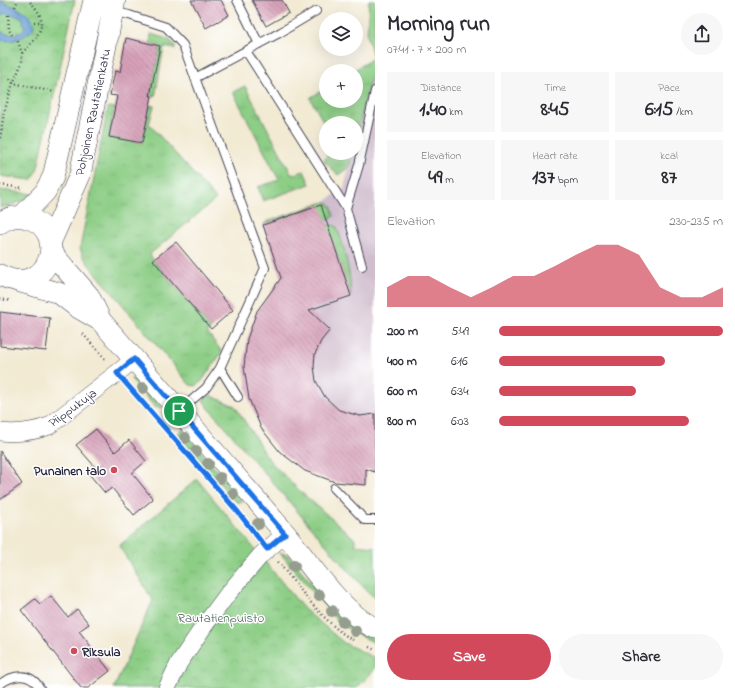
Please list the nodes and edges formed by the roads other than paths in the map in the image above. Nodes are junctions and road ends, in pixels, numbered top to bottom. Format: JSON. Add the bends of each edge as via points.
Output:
{"nodes":[{"id":1,"x":237,"y":0,"type":"edge"},
{"id":2,"x":103,"y":6,"type":"edge"},
{"id":3,"x":316,"y":11,"type":"dead end"},
{"id":4,"x":259,"y":44,"type":"junction"},
{"id":5,"x":246,"y":51,"type":"junction"},
{"id":6,"x":195,"y":78,"type":"junction"},
{"id":7,"x":375,"y":91,"type":"edge"},
{"id":8,"x":346,"y":208,"type":"junction"},
{"id":9,"x":22,"y":216,"type":"junction"},
{"id":10,"x":0,"y":222,"type":"edge"},
{"id":11,"x":51,"y":248,"type":"junction"},
{"id":12,"x":362,"y":266,"type":"dead end"},
{"id":13,"x":9,"y":278,"type":"edge"},
{"id":14,"x":101,"y":321,"type":"junction"},
{"id":15,"x":134,"y":359,"type":"junction"},
{"id":16,"x":220,"y":368,"type":"junction"},
{"id":17,"x":238,"y":397,"type":"dead end"},
{"id":18,"x":179,"y":411,"type":"junction"},
{"id":19,"x":0,"y":432,"type":"edge"},
{"id":20,"x":334,"y":488,"type":"dead end"},
{"id":21,"x":375,"y":520,"type":"edge"},
{"id":22,"x":285,"y":534,"type":"junction"},
{"id":23,"x":369,"y":636,"type":"edge"},
{"id":24,"x":0,"y":684,"type":"edge"},
{"id":25,"x":40,"y":688,"type":"edge"},
{"id":26,"x":167,"y":688,"type":"edge"}],
"edges":[{"from":1,"to":4,"type":"lane"},
{"from":2,"to":6,"type":"lane","via":[[166,27],[183,45]]},
{"from":2,"to":9,"type":"street","name":"Pohjoinen Rautatienkatu","via":[[53,176],[45,192]]},
{"from":2,"to":11,"type":"street","name":"Pohjoinen Rautatienkatu","via":[[80,175]]},
{"from":3,"to":4,"type":"lane"},
{"from":4,"to":5,"type":"lane"},
{"from":5,"to":6,"type":"lane"},
{"from":5,"to":8,"type":"lane"},
{"from":6,"to":16,"type":"lane","via":[[265,268]]},
{"from":7,"to":8,"type":"lane","via":[[359,165]]},
{"from":8,"to":12,"type":"lane"},
{"from":9,"to":10,"type":"street"},
{"from":9,"to":11,"type":"street","via":[[41,225]]},
{"from":11,"to":13,"type":"street","name":"Pohjoinen Rautatienkatu","via":[[48,261],[36,276],[27,280]]},
{"from":11,"to":14,"type":"street","via":[[89,296]]},
{"from":13,"to":14,"type":"street","via":[[59,294]]},
{"from":14,"to":15,"type":"street"},
{"from":15,"to":18,"type":"street"},
{"from":15,"to":19,"type":"street","name":"Piippukuja","via":[[49,426],[32,432]]},
{"from":16,"to":17,"type":"lane"},
{"from":16,"to":18,"type":"lane","via":[[206,388]]},
{"from":18,"to":22,"type":"street"},
{"from":20,"to":21,"type":"lane","via":[[365,520]]},
{"from":22,"to":23,"type":"street","via":[[342,603],[361,620]]},
{"from":22,"to":26,"type":"street","via":[[267,549],[227,595],[179,663]]},
{"from":24,"to":25,"type":"lane","via":[[12,677],[24,676],[35,680]]}]}
